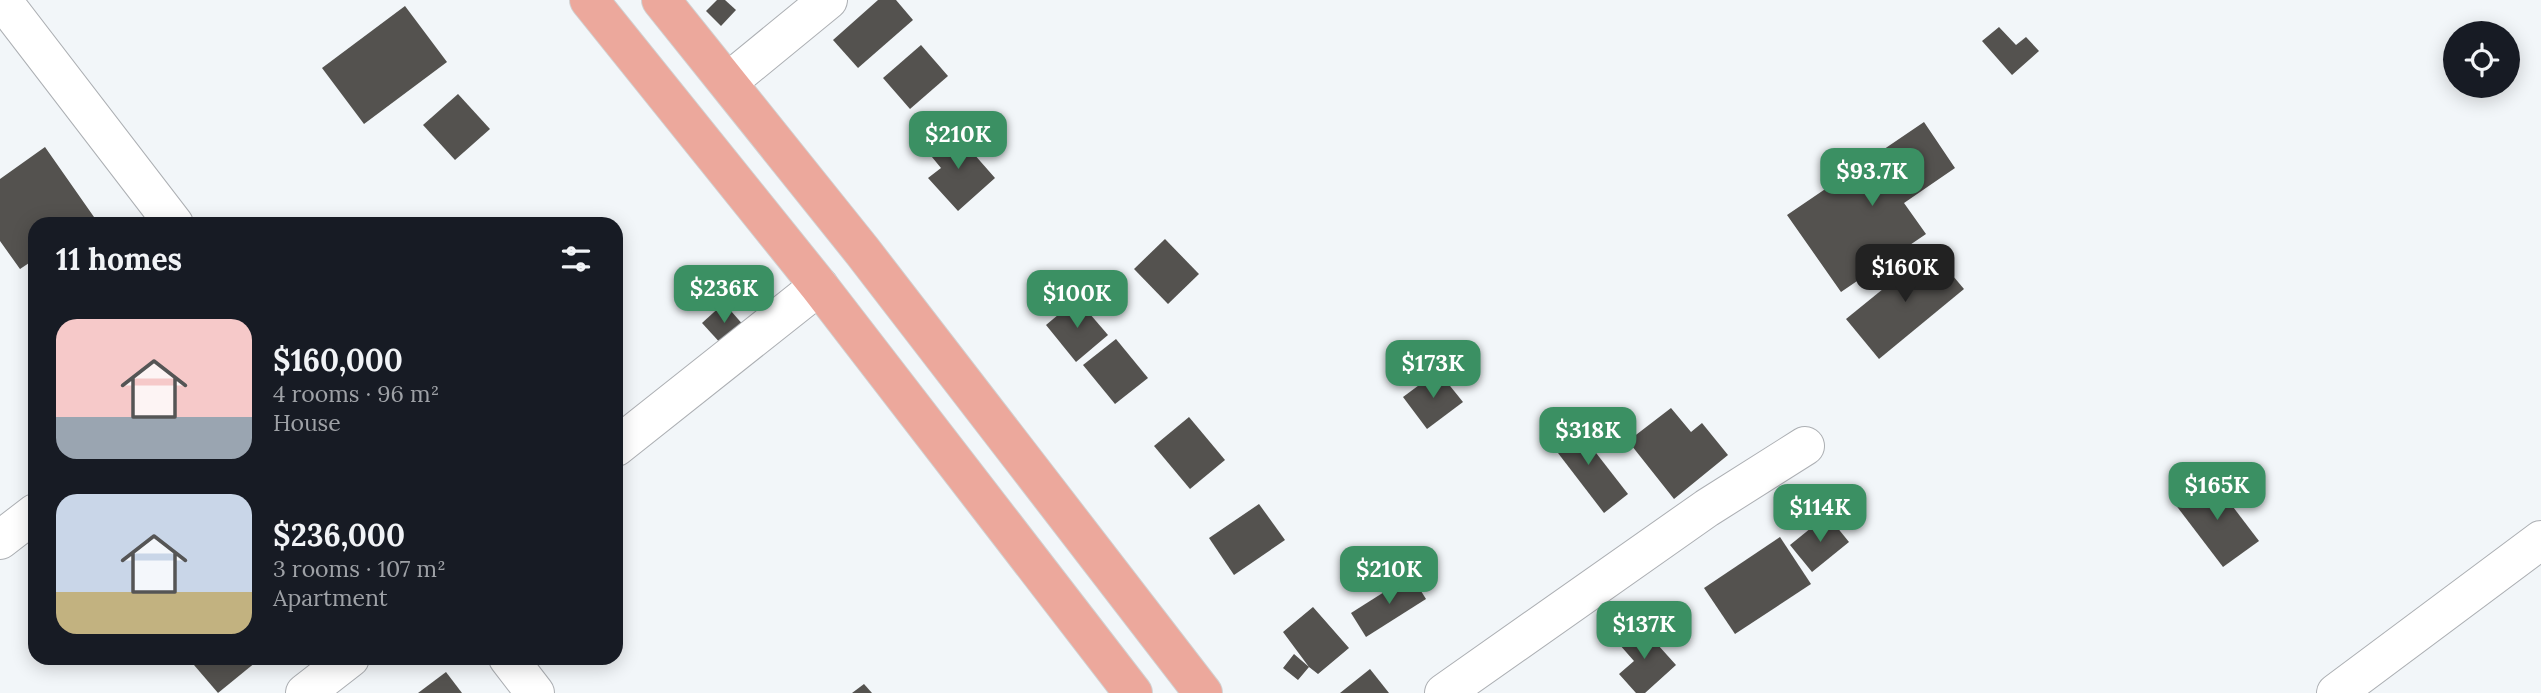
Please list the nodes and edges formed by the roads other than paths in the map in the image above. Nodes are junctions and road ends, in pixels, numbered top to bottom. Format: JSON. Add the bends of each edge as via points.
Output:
{"nodes":[{"id":1,"x":2,"y":0,"type":"edge"},
{"id":2,"x":589,"y":0,"type":"edge"},
{"id":3,"x":661,"y":0,"type":"edge"},
{"id":4,"x":828,"y":0,"type":"edge"},
{"id":5,"x":728,"y":82,"type":"junction"},
{"id":6,"x":169,"y":217,"type":"edge"},
{"id":7,"x":819,"y":286,"type":"junction"},
{"id":8,"x":623,"y":441,"type":"edge"},
{"id":9,"x":1805,"y":446,"type":"dead end"},
{"id":10,"x":28,"y":518,"type":"edge"},
{"id":11,"x":0,"y":540,"type":"edge"},
{"id":12,"x":2541,"y":540,"type":"edge"},
{"id":13,"x":341,"y":665,"type":"edge"},
{"id":14,"x":513,"y":665,"type":"edge"},
{"id":15,"x":305,"y":693,"type":"edge"},
{"id":16,"x":535,"y":693,"type":"edge"},
{"id":17,"x":1133,"y":693,"type":"edge"},
{"id":18,"x":1203,"y":693,"type":"edge"},
{"id":19,"x":1444,"y":693,"type":"edge"},
{"id":20,"x":2336,"y":693,"type":"edge"}],
"edges":[{"from":1,"to":6,"type":"street"},
{"from":2,"to":7,"type":"highway"},
{"from":3,"to":5,"type":"highway"},
{"from":4,"to":5,"type":"street"},
{"from":5,"to":18,"type":"highway"},
{"from":7,"to":8,"type":"street"},
{"from":7,"to":17,"type":"highway"},
{"from":9,"to":19,"type":"street","via":[[1707,508]]},
{"from":10,"to":11,"type":"street"},
{"from":12,"to":20,"type":"street"},
{"from":13,"to":15,"type":"street"},
{"from":14,"to":16,"type":"street"}]}
